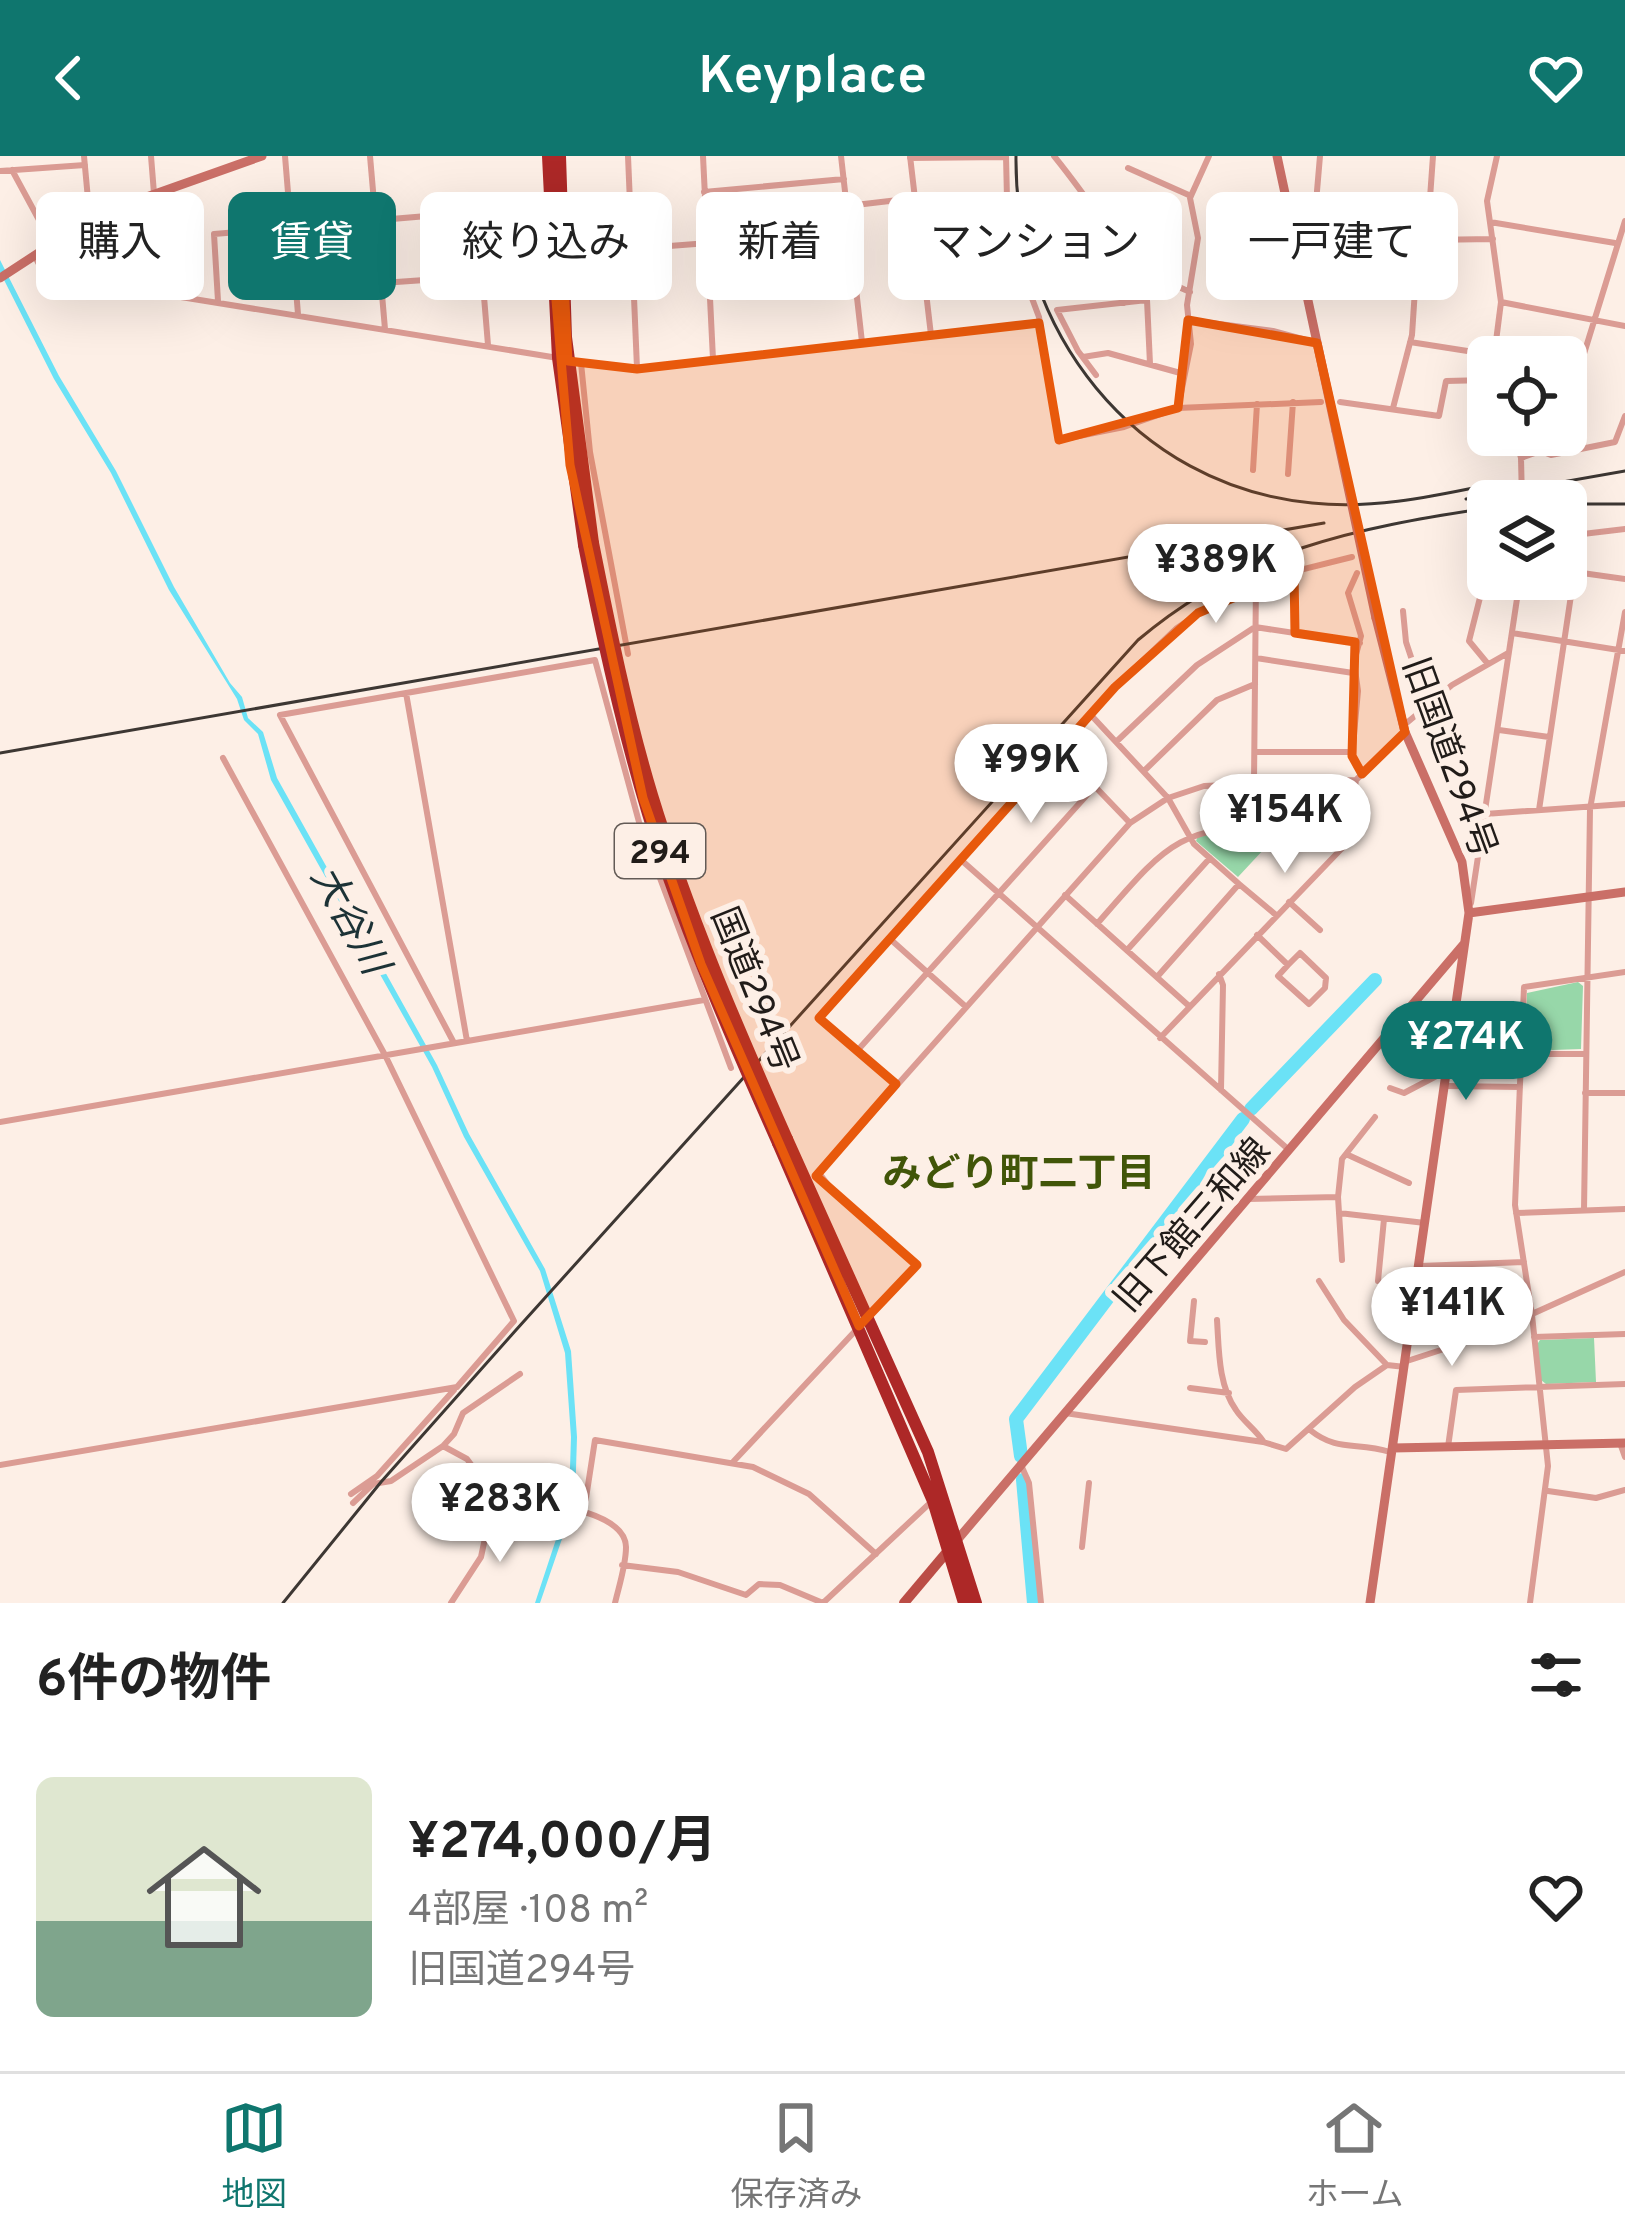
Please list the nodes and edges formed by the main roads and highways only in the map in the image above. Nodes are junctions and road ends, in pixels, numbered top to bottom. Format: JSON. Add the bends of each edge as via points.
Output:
{"nodes":[{"id":1,"x":548,"y":156,"type":"edge"},
{"id":2,"x":560,"y":156,"type":"edge"},
{"id":3,"x":552,"y":192,"type":"edge"},
{"id":4,"x":556,"y":192,"type":"edge"},
{"id":5,"x":563,"y":300,"type":"edge"},
{"id":6,"x":863,"y":1321,"type":"junction"},
{"id":7,"x":954,"y":1544,"type":"junction"},
{"id":8,"x":904,"y":1603,"type":"edge"},
{"id":9,"x":964,"y":1603,"type":"edge"},
{"id":10,"x":976,"y":1603,"type":"edge"}],
"edges":[{"from":1,"to":3,"type":"highway","name":"国道294号","number":"294"},
{"from":2,"to":4,"type":"highway","name":"国道294号","number":"294"},
{"from":5,"to":6,"type":"highway","name":"国道294号","number":"294","bridge":true,"via":[[588,544],[632,724],[710,960]]},
{"from":6,"to":7,"type":"highway","name":"国道294号","number":"294"},
{"from":6,"to":7,"type":"highway","name":"国道294号","number":"294","via":[[920,1434]]},
{"from":7,"to":8,"type":"main road"},
{"from":7,"to":9,"type":"highway","name":"国道294号","number":"294"},
{"from":7,"to":10,"type":"highway","name":"国道294号","number":"294"}]}
